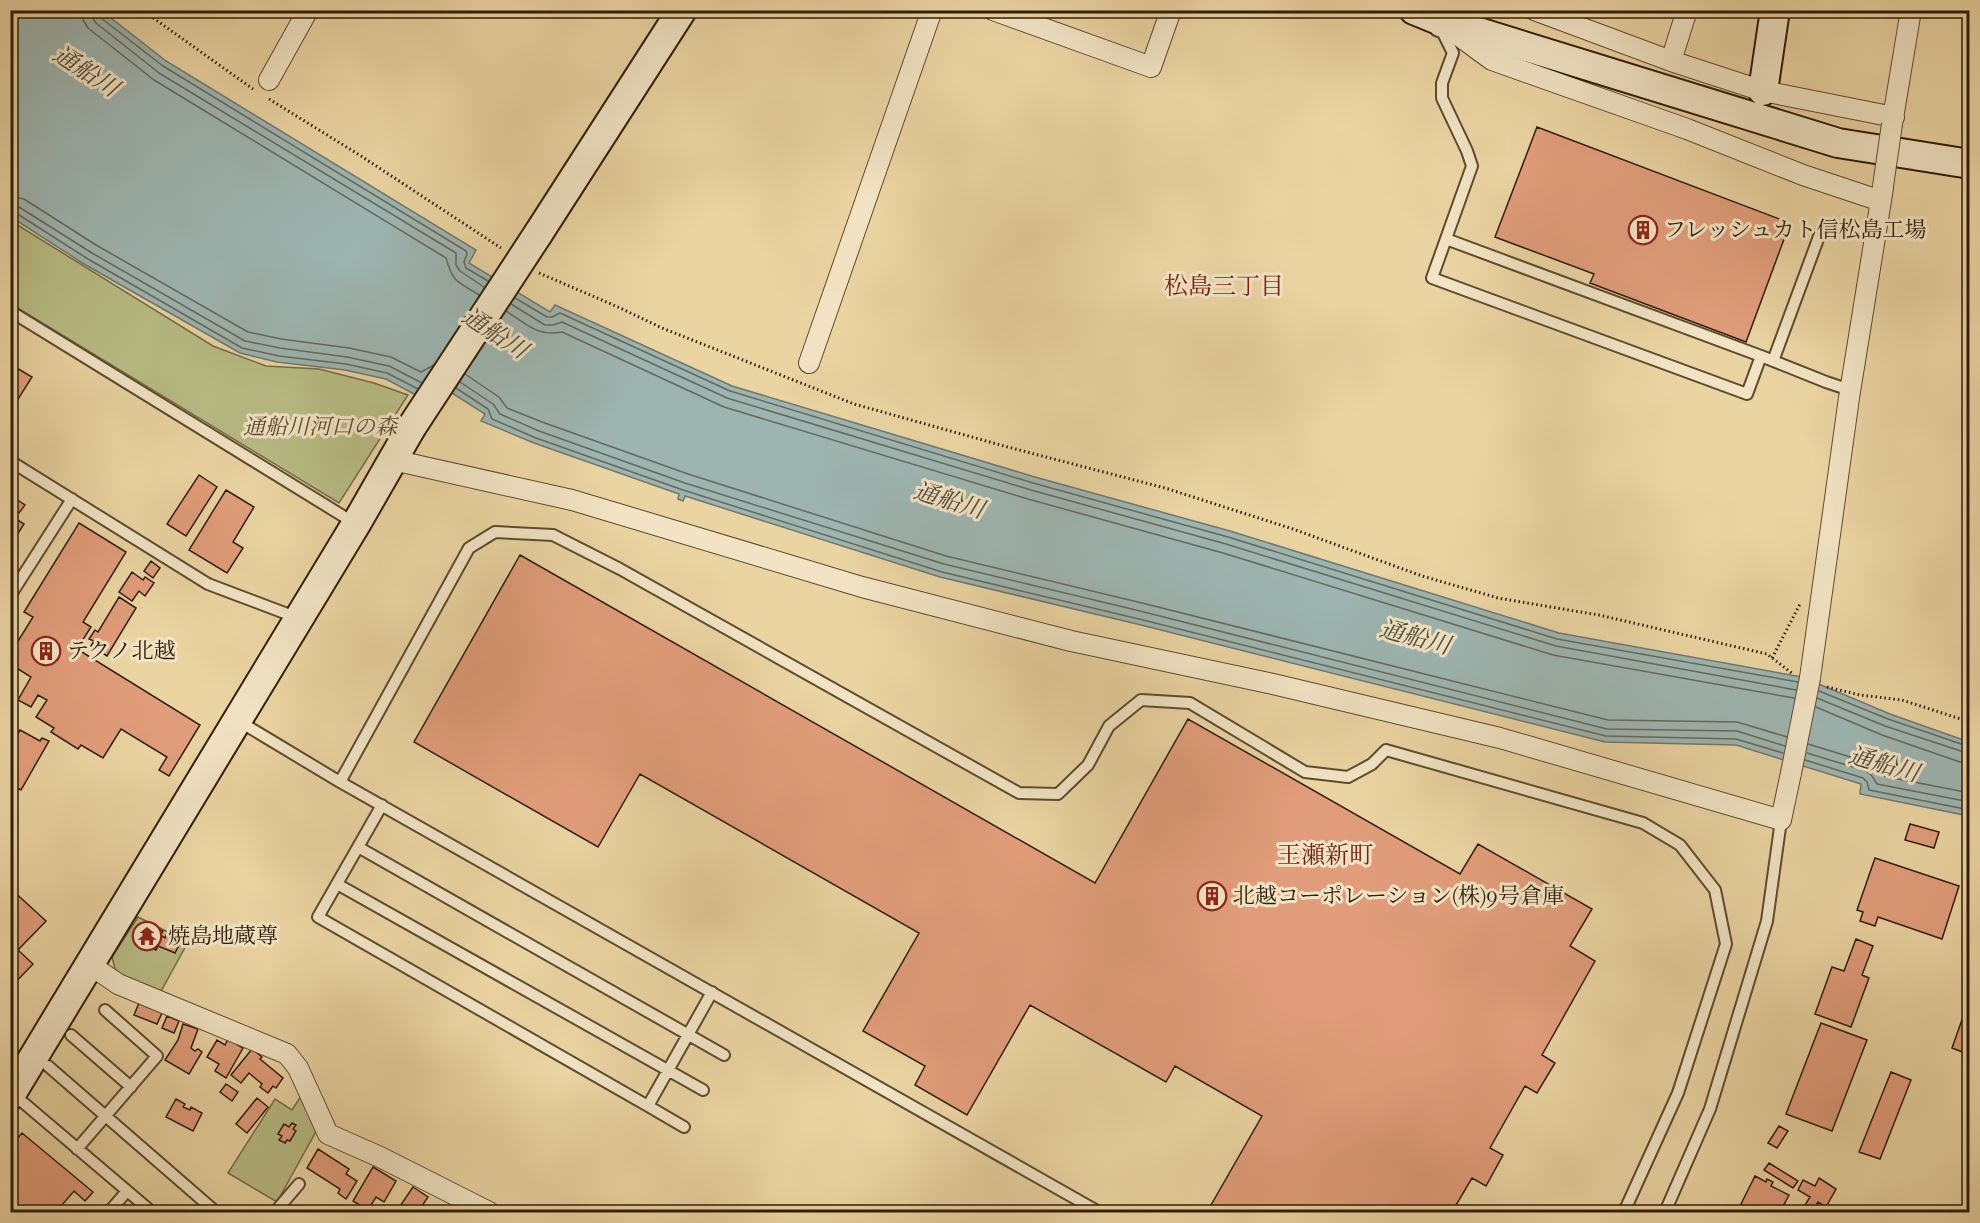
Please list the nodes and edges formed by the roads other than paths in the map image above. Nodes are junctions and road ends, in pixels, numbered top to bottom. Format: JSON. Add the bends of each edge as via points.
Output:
{"nodes":[{"id":1,"x":308,"y":10,"type":"edge"},
{"id":2,"x":682,"y":10,"type":"edge"},
{"id":3,"x":932,"y":10,"type":"edge"},
{"id":4,"x":993,"y":10,"type":"edge"},
{"id":5,"x":1171,"y":10,"type":"edge"},
{"id":6,"x":1534,"y":10,"type":"edge"},
{"id":7,"x":1687,"y":10,"type":"edge"},
{"id":8,"x":1775,"y":10,"type":"edge"},
{"id":9,"x":1911,"y":10,"type":"edge"},
{"id":10,"x":1427,"y":14,"type":"edge"},
{"id":11,"x":1671,"y":61,"type":"junction"},
{"id":12,"x":268,"y":80,"type":"dead end"},
{"id":13,"x":1763,"y":91,"type":"junction"},
{"id":14,"x":1893,"y":121,"type":"junction"},
{"id":15,"x":1970,"y":164,"type":"edge"},
{"id":16,"x":1882,"y":193,"type":"junction"},
{"id":17,"x":1821,"y":231,"type":"dead end"},
{"id":18,"x":1446,"y":239,"type":"junction"},
{"id":19,"x":10,"y":310,"type":"edge"},
{"id":20,"x":1761,"y":356,"type":"junction"},
{"id":21,"x":1773,"y":361,"type":"junction"},
{"id":22,"x":809,"y":363,"type":"dead end"},
{"id":23,"x":1850,"y":390,"type":"junction"},
{"id":24,"x":393,"y":460,"type":"junction"},
{"id":25,"x":10,"y":461,"type":"edge"},
{"id":26,"x":72,"y":499,"type":"junction"},
{"id":27,"x":356,"y":524,"type":"junction"},
{"id":28,"x":10,"y":596,"type":"edge"},
{"id":29,"x":298,"y":618,"type":"junction"},
{"id":30,"x":237,"y":720,"type":"junction"},
{"id":31,"x":340,"y":782,"type":"junction"},
{"id":32,"x":381,"y":805,"type":"junction"},
{"id":33,"x":1782,"y":819,"type":"junction"},
{"id":34,"x":358,"y":847,"type":"junction"},
{"id":35,"x":337,"y":884,"type":"junction"},
{"id":36,"x":90,"y":964,"type":"junction"},
{"id":37,"x":712,"y":992,"type":"junction"},
{"id":38,"x":105,"y":1010,"type":"dead end"},
{"id":39,"x":71,"y":1035,"type":"dead end"},
{"id":40,"x":688,"y":1035,"type":"junction"},
{"id":41,"x":724,"y":1055,"type":"dead end"},
{"id":42,"x":48,"y":1066,"type":"dead end"},
{"id":43,"x":668,"y":1070,"type":"junction"},
{"id":44,"x":131,"y":1087,"type":"junction"},
{"id":45,"x":703,"y":1090,"type":"dead end"},
{"id":46,"x":11,"y":1094,"type":"edge"},
{"id":47,"x":648,"y":1106,"type":"junction"},
{"id":48,"x":105,"y":1116,"type":"junction"},
{"id":49,"x":684,"y":1127,"type":"dead end"},
{"id":50,"x":77,"y":1149,"type":"junction"},
{"id":51,"x":299,"y":1184,"type":"dead end"},
{"id":52,"x":127,"y":1191,"type":"junction"},
{"id":53,"x":110,"y":1212,"type":"edge"},
{"id":54,"x":152,"y":1212,"type":"edge"},
{"id":55,"x":216,"y":1212,"type":"edge"},
{"id":56,"x":275,"y":1212,"type":"edge"},
{"id":57,"x":489,"y":1212,"type":"edge"},
{"id":58,"x":1100,"y":1212,"type":"edge"},
{"id":59,"x":1624,"y":1212,"type":"edge"},
{"id":60,"x":1665,"y":1212,"type":"edge"}],
"edges":[{"from":1,"to":12,"type":"street"},
{"from":2,"to":24,"type":"street","bridge":true},
{"from":3,"to":22,"type":"street"},
{"from":4,"to":5,"type":"street","via":[[1152,66]]},
{"from":6,"to":11,"type":"street"},
{"from":7,"to":11,"type":"street"},
{"from":8,"to":13,"type":"street"},
{"from":9,"to":14,"type":"street"},
{"from":10,"to":15,"type":"street","via":[[1838,143]]},
{"from":10,"to":16,"type":"street","via":[[1492,60],[1803,175]]},
{"from":10,"to":18,"type":"lane","via":[[1454,53],[1442,83],[1442,98],[1472,166]]},
{"from":11,"to":13,"type":"street"},
{"from":13,"to":14,"type":"street"},
{"from":14,"to":16,"type":"street","bridge":true},
{"from":16,"to":23,"type":"street"},
{"from":17,"to":21,"type":"lane"},
{"from":18,"to":20,"type":"lane"},
{"from":18,"to":20,"type":"lane","via":[[1432,278],[1747,394]]},
{"from":19,"to":27,"type":"lane"},
{"from":20,"to":21,"type":"lane"},
{"from":21,"to":23,"type":"lane"},
{"from":23,"to":33,"type":"street","bridge":true,"via":[[1810,681]]},
{"from":24,"to":27,"type":"street"},
{"from":24,"to":33,"type":"street","via":[[572,500],[861,587],[1036,633],[1500,738]]},
{"from":25,"to":26,"type":"lane"},
{"from":26,"to":28,"type":"lane"},
{"from":26,"to":29,"type":"lane","via":[[208,584]]},
{"from":27,"to":29,"type":"street"},
{"from":29,"to":30,"type":"street"},
{"from":30,"to":31,"type":"lane"},
{"from":30,"to":36,"type":"street"},
{"from":31,"to":32,"type":"lane"},
{"from":31,"to":59,"type":"lane","via":[[469,548],[495,532],[553,535],[1019,793],[1058,794],[1088,765],[1109,726],[1141,700],[1190,703],[1305,772],[1348,777],[1372,764],[1386,750],[1643,823],[1680,845],[1715,890],[1726,944],[1678,1093]]},
{"from":32,"to":34,"type":"lane"},
{"from":32,"to":37,"type":"lane"},
{"from":33,"to":60,"type":"lane","via":[[1767,921],[1710,1109]]},
{"from":34,"to":35,"type":"lane"},
{"from":34,"to":40,"type":"lane"},
{"from":35,"to":43,"type":"lane"},
{"from":35,"to":47,"type":"lane","via":[[318,917]]},
{"from":36,"to":46,"type":"street"},
{"from":36,"to":57,"type":"street","via":[[118,984],[287,1054],[298,1068],[328,1134]]},
{"from":37,"to":40,"type":"lane"},
{"from":37,"to":58,"type":"lane"},
{"from":38,"to":44,"type":"lane","via":[[157,1056]]},
{"from":39,"to":44,"type":"lane"},
{"from":40,"to":41,"type":"lane"},
{"from":40,"to":43,"type":"lane"},
{"from":42,"to":48,"type":"lane"},
{"from":43,"to":45,"type":"lane"},
{"from":43,"to":47,"type":"lane"},
{"from":44,"to":48,"type":"lane"},
{"from":46,"to":50,"type":"lane"},
{"from":47,"to":49,"type":"lane"},
{"from":48,"to":50,"type":"lane"},
{"from":48,"to":55,"type":"lane"},
{"from":50,"to":52,"type":"lane"},
{"from":51,"to":56,"type":"lane"},
{"from":52,"to":53,"type":"lane"},
{"from":52,"to":54,"type":"lane"}]}
